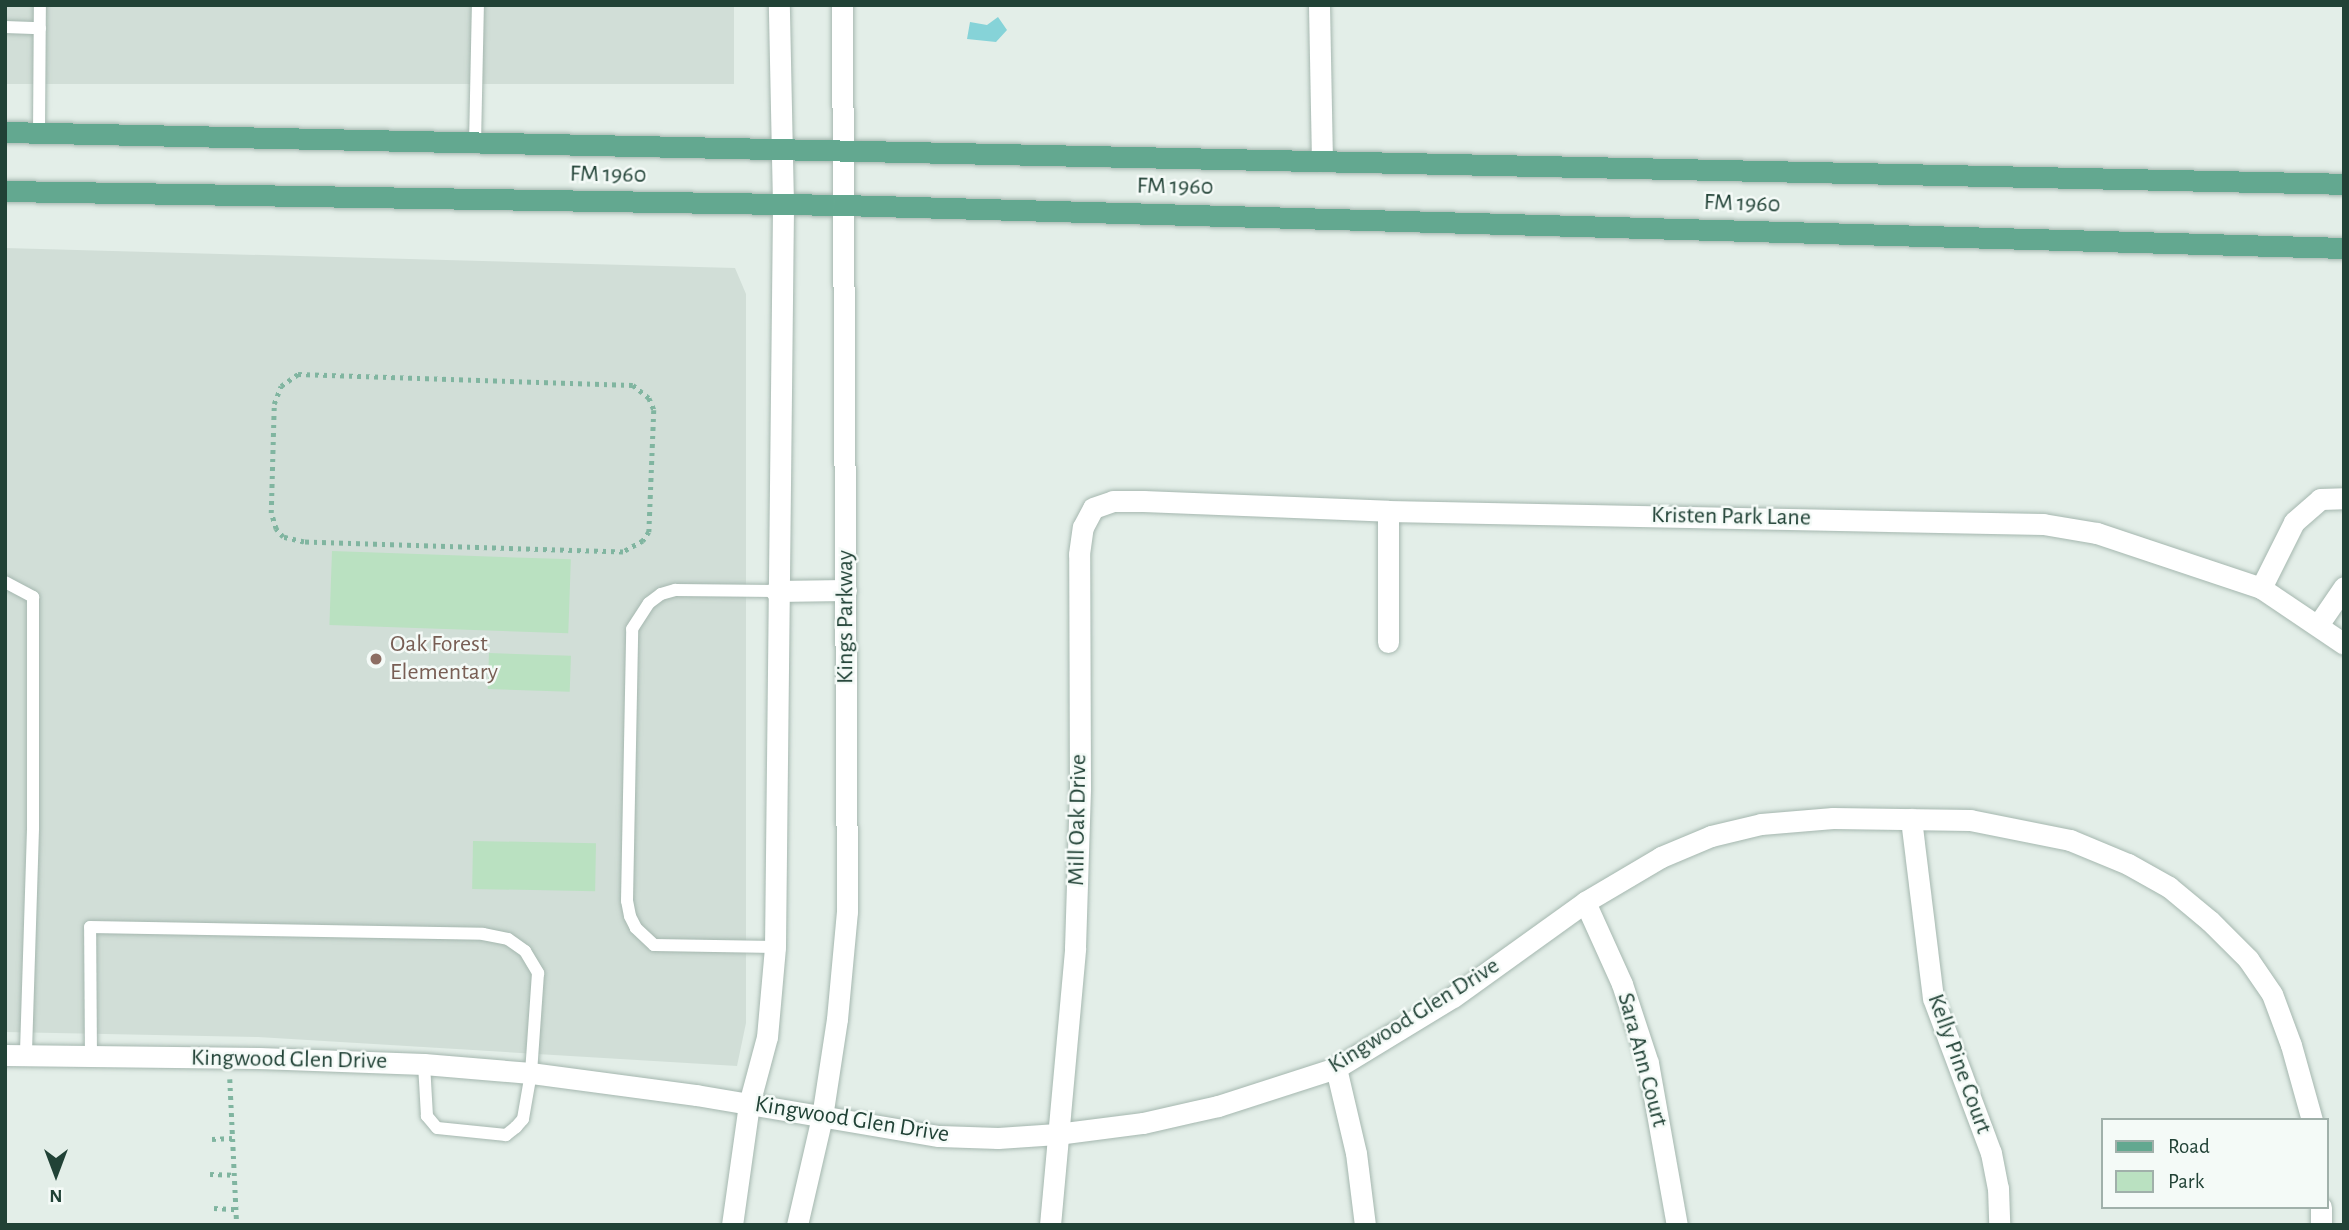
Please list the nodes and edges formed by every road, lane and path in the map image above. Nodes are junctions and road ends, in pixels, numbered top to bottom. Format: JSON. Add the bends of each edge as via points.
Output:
{"nodes":[{"id":1,"x":40,"y":5,"type":"edge"},
{"id":2,"x":478,"y":5,"type":"edge"},
{"id":3,"x":779,"y":5,"type":"edge"},
{"id":4,"x":842,"y":5,"type":"edge"},
{"id":5,"x":1319,"y":5,"type":"edge"},
{"id":6,"x":5,"y":27,"type":"edge"},
{"id":7,"x":40,"y":28,"type":"junction"},
{"id":8,"x":5,"y":132,"type":"edge"},
{"id":9,"x":39,"y":133,"type":"junction"},
{"id":10,"x":475,"y":144,"type":"junction"},
{"id":11,"x":782,"y":150,"type":"junction"},
{"id":12,"x":843,"y":152,"type":"junction"},
{"id":13,"x":1322,"y":161,"type":"junction"},
{"id":14,"x":2344,"y":184,"type":"edge"},
{"id":15,"x":5,"y":191,"type":"edge"},
{"id":16,"x":783,"y":204,"type":"junction"},
{"id":17,"x":844,"y":205,"type":"junction"},
{"id":18,"x":2344,"y":248,"type":"edge"},
{"id":19,"x":2344,"y":498,"type":"edge"},
{"id":20,"x":1093,"y":508,"type":"joint"},
{"id":21,"x":1388,"y":511,"type":"junction"},
{"id":22,"x":651,"y":525,"type":"joint"},
{"id":23,"x":5,"y":582,"type":"edge"},
{"id":24,"x":2344,"y":587,"type":"edge"},
{"id":25,"x":2261,"y":588,"type":"junction"},
{"id":26,"x":846,"y":590,"type":"junction"},
{"id":27,"x":776,"y":591,"type":"junction"},
{"id":28,"x":2318,"y":625,"type":"junction"},
{"id":29,"x":1388,"y":642,"type":"dead end"},
{"id":30,"x":2344,"y":644,"type":"edge"},
{"id":31,"x":1911,"y":819,"type":"junction"},
{"id":32,"x":1585,"y":901,"type":"junction"},
{"id":33,"x":775,"y":947,"type":"junction"},
{"id":34,"x":16,"y":1056,"type":"edge"},
{"id":35,"x":91,"y":1057,"type":"junction"},
{"id":36,"x":230,"y":1058,"type":"junction"},
{"id":37,"x":425,"y":1064,"type":"junction"},
{"id":38,"x":1336,"y":1068,"type":"junction"},
{"id":39,"x":531,"y":1073,"type":"junction"},
{"id":40,"x":749,"y":1104,"type":"junction"},
{"id":41,"x":822,"y":1117,"type":"junction"},
{"id":42,"x":2311,"y":1118,"type":"edge"},
{"id":43,"x":1057,"y":1134,"type":"junction"},
{"id":44,"x":232,"y":1138,"type":"junction"},
{"id":45,"x":212,"y":1139,"type":"dead end"},
{"id":46,"x":210,"y":1174,"type":"dead end"},
{"id":47,"x":234,"y":1175,"type":"junction"},
{"id":48,"x":215,"y":1209,"type":"dead end"},
{"id":49,"x":236,"y":1209,"type":"junction"},
{"id":50,"x":237,"y":1225,"type":"edge"},
{"id":51,"x":732,"y":1225,"type":"edge"},
{"id":52,"x":797,"y":1225,"type":"edge"},
{"id":53,"x":1051,"y":1225,"type":"edge"},
{"id":54,"x":1365,"y":1225,"type":"edge"},
{"id":55,"x":1677,"y":1225,"type":"edge"},
{"id":56,"x":1999,"y":1225,"type":"edge"}],
"edges":[{"from":1,"to":7,"type":"lane"},
{"from":2,"to":10,"type":"lane"},
{"from":3,"to":11,"type":"street"},
{"from":4,"to":12,"type":"street","name":"Kings Parkway"},
{"from":5,"to":13,"type":"street"},
{"from":6,"to":7,"type":"lane"},
{"from":7,"to":9,"type":"lane"},
{"from":8,"to":9,"type":"main road","name":"FM 1960","number":"FM 1960"},
{"from":9,"to":10,"type":"main road","name":"FM 1960","number":"FM 1960"},
{"from":10,"to":11,"type":"main road","name":"FM 1960","number":"FM 1960"},
{"from":11,"to":12,"type":"main road","name":"FM 1960","number":"FM 1960"},
{"from":11,"to":16,"type":"street"},
{"from":12,"to":13,"type":"main road","name":"FM 1960","number":"FM 1960"},
{"from":12,"to":17,"type":"street","name":"Kings Parkway"},
{"from":13,"to":14,"type":"main road","name":"FM 1960","number":"FM 1960"},
{"from":15,"to":16,"type":"main road","name":"FM 1960","number":"FM 1960"},
{"from":16,"to":17,"type":"main road","name":"FM 1960","number":"FM 1960"},
{"from":16,"to":27,"type":"street"},
{"from":17,"to":18,"type":"main road","name":"FM 1960","number":"FM 1960"},
{"from":17,"to":26,"type":"street","name":"Kings Parkway"},
{"from":19,"to":25,"type":"street","via":[[2320,499],[2294,522]]},
{"from":20,"to":21,"type":"street","name":"Kristen Park Lane","via":[[1114,501],[1143,501]]},
{"from":20,"to":43,"type":"street","name":"Mill Oak Drive","via":[[1083,527],[1079,554],[1075,948]]},
{"from":21,"to":25,"type":"street","name":"Kristen Park Lane","via":[[2043,524],[2097,533]]},
{"from":21,"to":29,"type":"street"},
{"from":22,"to":22,"type":"path","via":[[643,541],[623,552],[293,541],[276,529],[271,513],[276,394],[288,379],[309,374],[633,385],[649,398],[654,410]]},
{"from":23,"to":34,"type":"lane","via":[[33,597],[33,828]]},
{"from":24,"to":28,"type":"street"},
{"from":25,"to":28,"type":"street","name":"Kristen Park Lane"},
{"from":26,"to":27,"type":"street"},
{"from":26,"to":41,"type":"street","name":"Kings Parkway","via":[[847,912]]},
{"from":27,"to":33,"type":"street"},
{"from":27,"to":33,"type":"lane","via":[[668,592],[649,603],[632,629],[627,901],[636,928],[654,945]]},
{"from":28,"to":30,"type":"street","name":"Kristen Park Lane"},
{"from":31,"to":32,"type":"street","name":"Kingwood Glen Drive","via":[[1833,818],[1762,824],[1711,836],[1661,857]]},
{"from":31,"to":42,"type":"street","name":"Kingwood Glen Drive","via":[[1970,820],[2070,840],[2169,887],[2248,959],[2272,994]]},
{"from":31,"to":56,"type":"street","name":"Kelly Pine Court","via":[[1933,998],[1991,1153]]},
{"from":32,"to":38,"type":"street","name":"Kingwood Glen Drive","via":[[1453,997]]},
{"from":32,"to":55,"type":"street","name":"Sara Ann Court","via":[[1622,984],[1648,1063]]},
{"from":33,"to":40,"type":"street","via":[[767,1037]]},
{"from":34,"to":35,"type":"street","name":"Kingwood Glen Drive"},
{"from":35,"to":36,"type":"street","name":"Kingwood Glen Drive"},
{"from":35,"to":39,"type":"lane","via":[[90,927],[483,934],[508,939],[525,951],[538,973]]},
{"from":36,"to":37,"type":"street","name":"Kingwood Glen Drive"},
{"from":36,"to":44,"type":"path"},
{"from":37,"to":39,"type":"street","name":"Kingwood Glen Drive"},
{"from":37,"to":39,"type":"lane","via":[[427,1116],[437,1128],[506,1135],[523,1119]]},
{"from":38,"to":43,"type":"street","name":"Kingwood Glen Drive","via":[[1218,1106],[1143,1123]]},
{"from":38,"to":54,"type":"street","via":[[1356,1153]]},
{"from":39,"to":40,"type":"street","name":"Kingwood Glen Drive"},
{"from":40,"to":41,"type":"street","name":"Kingwood Glen Drive"},
{"from":40,"to":51,"type":"street"},
{"from":41,"to":43,"type":"street","name":"Kingwood Glen Drive","via":[[939,1136]]},
{"from":41,"to":52,"type":"street","name":"Kings Parkway"},
{"from":43,"to":53,"type":"street","name":"Mill Oak Drive"},
{"from":44,"to":45,"type":"path"},
{"from":44,"to":47,"type":"path"},
{"from":46,"to":47,"type":"path"},
{"from":47,"to":49,"type":"path"},
{"from":48,"to":49,"type":"path"},
{"from":49,"to":50,"type":"path"}]}
